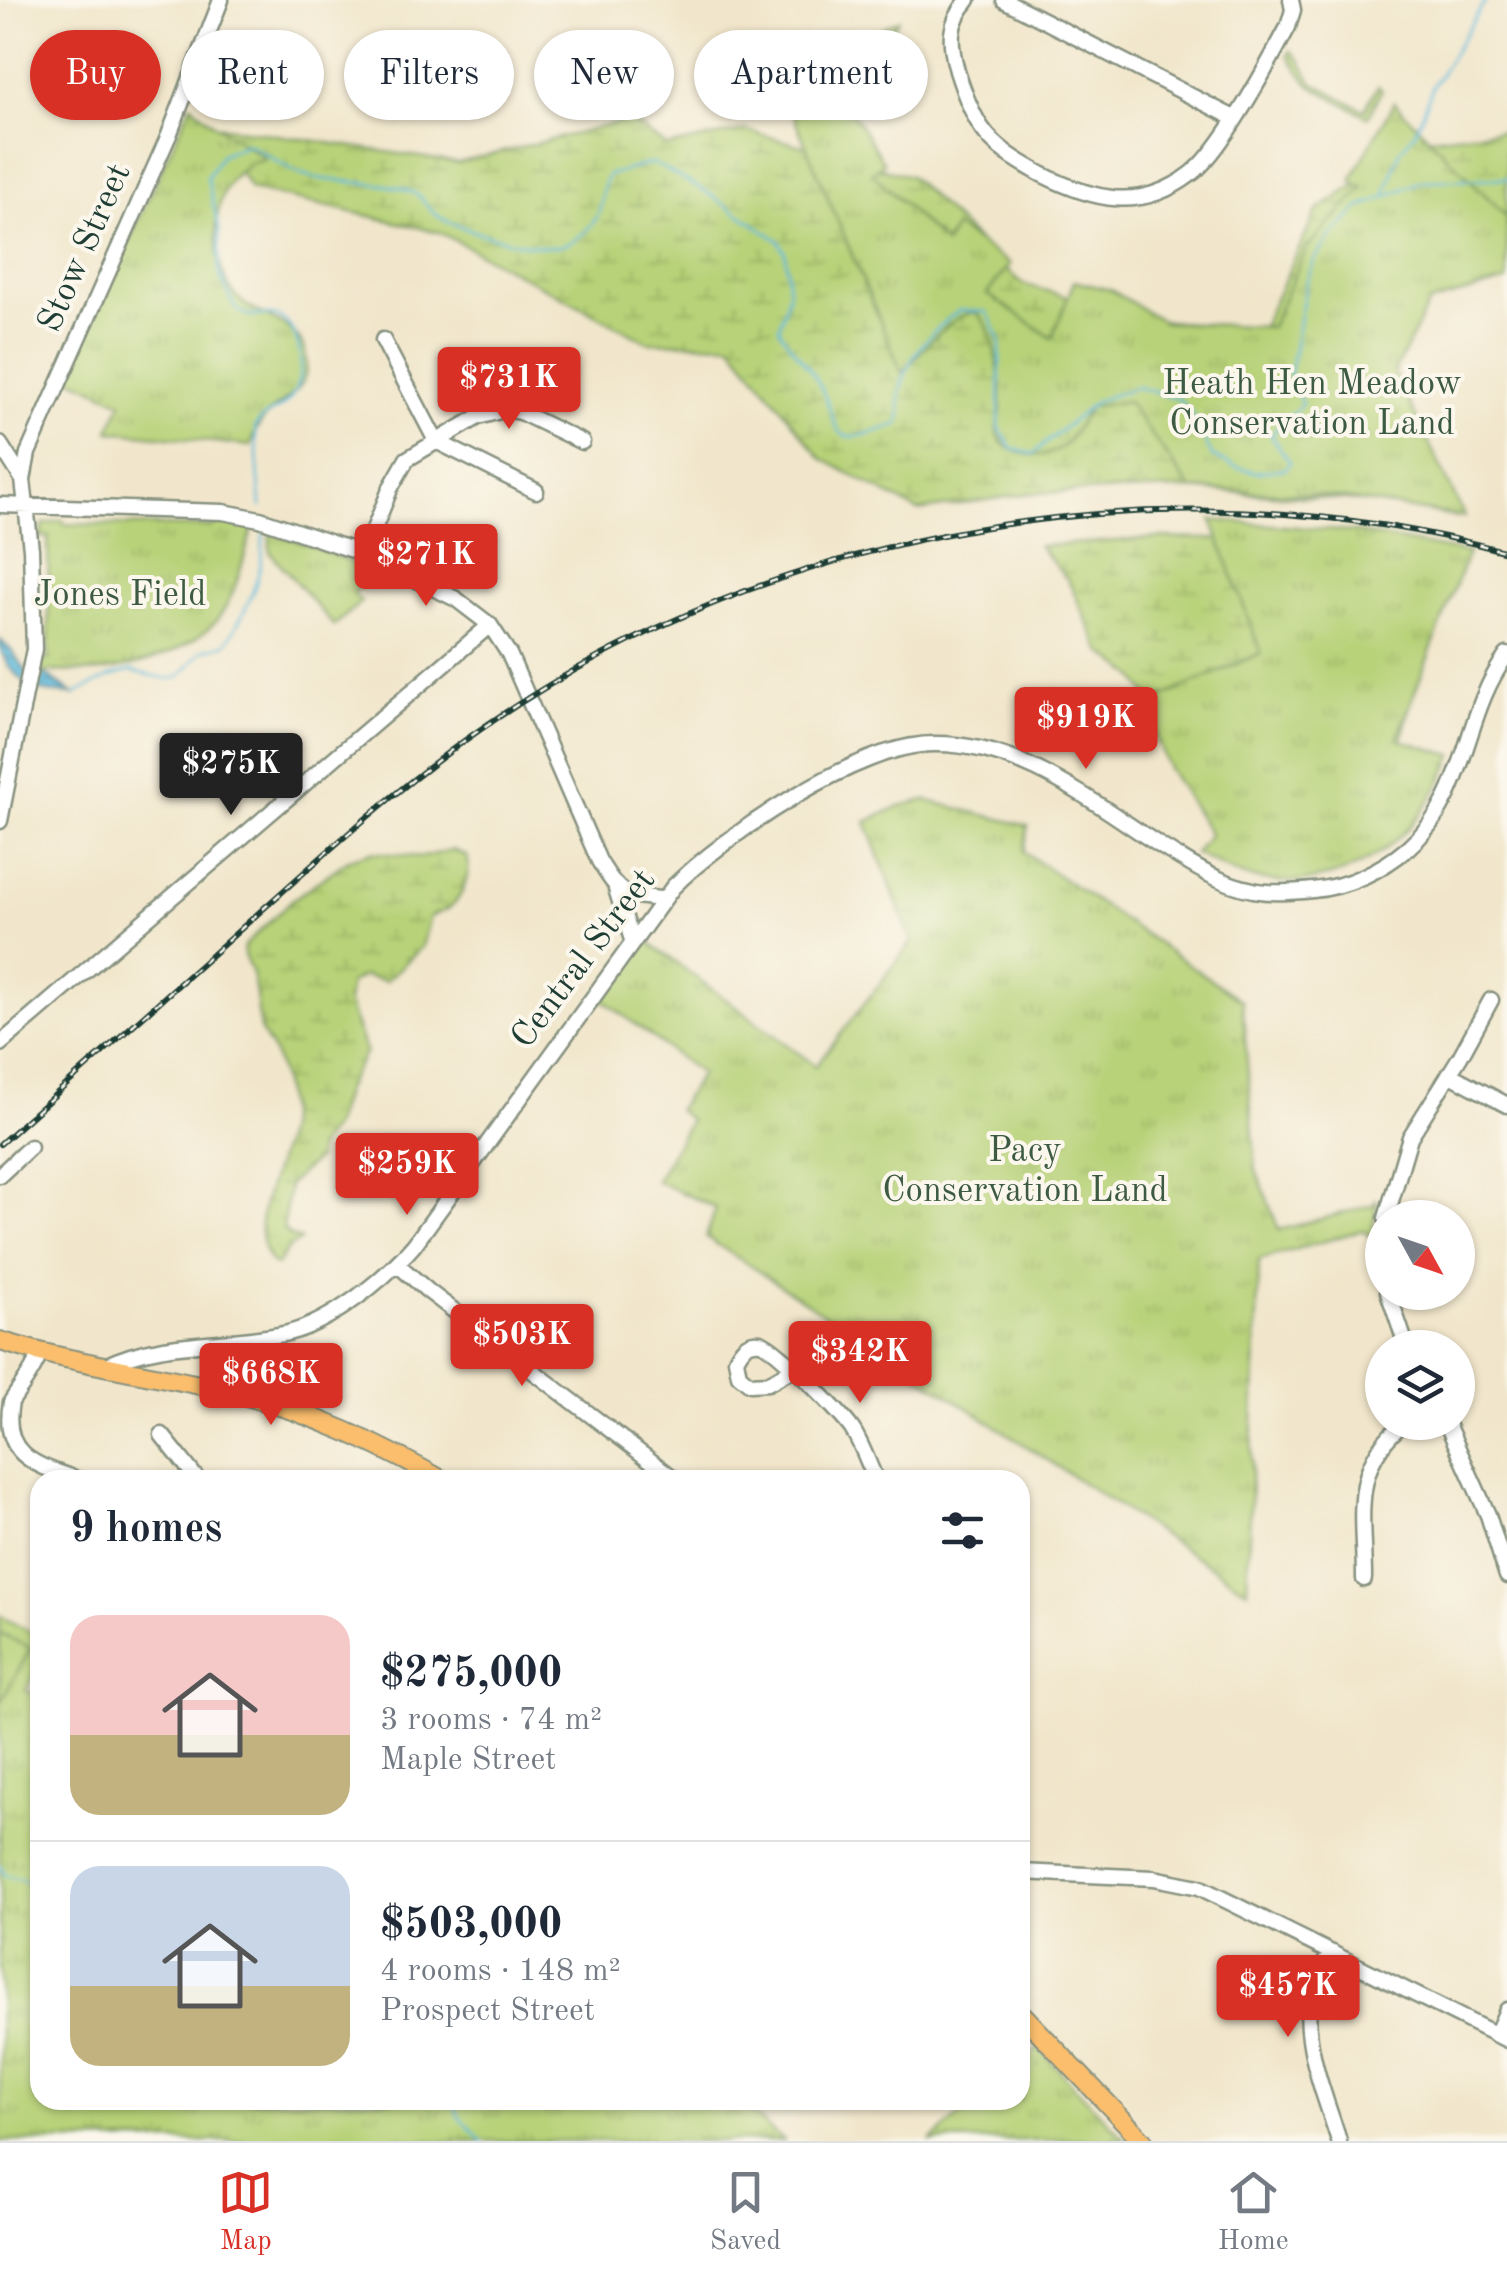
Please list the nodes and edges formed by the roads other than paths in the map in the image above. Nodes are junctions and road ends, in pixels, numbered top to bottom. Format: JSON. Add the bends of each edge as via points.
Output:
{"nodes":[{"id":1,"x":222,"y":0,"type":"edge"},
{"id":2,"x":968,"y":0,"type":"edge"},
{"id":3,"x":1004,"y":0,"type":"edge"},
{"id":4,"x":1291,"y":0,"type":"edge"},
{"id":5,"x":1234,"y":118,"type":"junction"},
{"id":6,"x":383,"y":340,"type":"dead end"},
{"id":7,"x":469,"y":372,"type":"dead end"},
{"id":8,"x":491,"y":412,"type":"junction"},
{"id":9,"x":436,"y":441,"type":"junction"},
{"id":10,"x":582,"y":442,"type":"dead end"},
{"id":11,"x":0,"y":444,"type":"edge"},
{"id":12,"x":23,"y":480,"type":"junction"},
{"id":13,"x":536,"y":491,"type":"dead end"},
{"id":14,"x":0,"y":505,"type":"edge"},
{"id":15,"x":28,"y":508,"type":"junction"},
{"id":16,"x":364,"y":554,"type":"junction"},
{"id":17,"x":490,"y":625,"type":"junction"},
{"id":18,"x":1507,"y":654,"type":"edge"},
{"id":19,"x":0,"y":821,"type":"edge"},
{"id":20,"x":616,"y":888,"type":"junction"},
{"id":21,"x":661,"y":900,"type":"junction"},
{"id":22,"x":632,"y":940,"type":"junction"},
{"id":23,"x":1491,"y":1000,"type":"dead end"},
{"id":24,"x":0,"y":1044,"type":"edge"},
{"id":25,"x":1449,"y":1074,"type":"junction"},
{"id":26,"x":1507,"y":1104,"type":"edge"},
{"id":27,"x":30,"y":1147,"type":"dead end"},
{"id":28,"x":0,"y":1175,"type":"edge"},
{"id":29,"x":1391,"y":1200,"type":"edge"},
{"id":30,"x":398,"y":1264,"type":"junction"},
{"id":31,"x":0,"y":1341,"type":"edge"},
{"id":32,"x":40,"y":1353,"type":"junction"},
{"id":33,"x":104,"y":1366,"type":"junction"},
{"id":34,"x":793,"y":1370,"type":"dead end"},
{"id":35,"x":162,"y":1435,"type":"dead end"},
{"id":36,"x":1385,"y":1440,"type":"edge"},
{"id":37,"x":1454,"y":1440,"type":"edge"},
{"id":38,"x":51,"y":1470,"type":"edge"},
{"id":39,"x":190,"y":1470,"type":"edge"},
{"id":40,"x":423,"y":1470,"type":"edge"},
{"id":41,"x":663,"y":1470,"type":"edge"},
{"id":42,"x":871,"y":1470,"type":"edge"},
{"id":43,"x":1507,"y":1576,"type":"edge"},
{"id":44,"x":1364,"y":1579,"type":"dead end"},
{"id":45,"x":1030,"y":1872,"type":"edge"},
{"id":46,"x":1333,"y":1954,"type":"junction"},
{"id":47,"x":1507,"y":2010,"type":"edge"},
{"id":48,"x":1030,"y":2022,"type":"edge"},
{"id":49,"x":1502,"y":2037,"type":"edge"},
{"id":50,"x":1143,"y":2141,"type":"edge"},
{"id":51,"x":1339,"y":2141,"type":"edge"}],
"edges":[{"from":1,"to":12,"type":"street","name":"Stow Street","via":[[36,430]]},
{"from":2,"to":5,"type":"street","via":[[951,28],[952,50],[982,128],[1012,157],[1078,193],[1117,199],[1173,186],[1215,151]]},
{"from":3,"to":5,"type":"street"},
{"from":4,"to":5,"type":"street","via":[[1288,28]]},
{"from":6,"to":9,"type":"street"},
{"from":7,"to":8,"type":"street"},
{"from":8,"to":9,"type":"street"},
{"from":8,"to":10,"type":"street","via":[[520,412]]},
{"from":9,"to":13,"type":"street"},
{"from":9,"to":16,"type":"street","via":[[401,468]]},
{"from":11,"to":12,"type":"street"},
{"from":12,"to":15,"type":"street","name":"Stow Street"},
{"from":14,"to":15,"type":"street"},
{"from":15,"to":16,"type":"street","via":[[223,512]]},
{"from":15,"to":19,"type":"street","name":"Stow Street","via":[[32,668]]},
{"from":16,"to":17,"type":"street","via":[[456,599]]},
{"from":17,"to":20,"type":"street"},
{"from":17,"to":24,"type":"street"},
{"from":18,"to":21,"type":"street","name":"Central Street","via":[[1437,815],[1396,858],[1345,883],[1276,892],[1230,884],[1047,773],[1000,754],[933,744],[881,754],[776,807],[715,847]]},
{"from":20,"to":21,"type":"street"},
{"from":20,"to":22,"type":"street"},
{"from":21,"to":22,"type":"street","name":"Central Street"},
{"from":22,"to":30,"type":"street","name":"Central Street"},
{"from":23,"to":25,"type":"street"},
{"from":25,"to":26,"type":"street"},
{"from":25,"to":29,"type":"street","via":[[1410,1137]]},
{"from":27,"to":28,"type":"street"},
{"from":30,"to":33,"type":"street","name":"Central Street","via":[[299,1330],[166,1348]]},
{"from":30,"to":41,"type":"street"},
{"from":31,"to":32,"type":"main road"},
{"from":32,"to":33,"type":"main road"},
{"from":32,"to":38,"type":"street","via":[[3,1416],[1,1435],[18,1458]]},
{"from":33,"to":40,"type":"main road","via":[[278,1405],[355,1434]]},
{"from":34,"to":42,"type":"street","via":[[852,1429]]},
{"from":35,"to":39,"type":"street"},
{"from":36,"to":44,"type":"street","via":[[1364,1478]]},
{"from":37,"to":43,"type":"street"},
{"from":45,"to":46,"type":"street","via":[[1137,1876],[1199,1887]]},
{"from":46,"to":49,"type":"street"},
{"from":46,"to":51,"type":"street","via":[[1314,1983],[1309,2028]]},
{"from":47,"to":49,"type":"street"},
{"from":48,"to":50,"type":"main road"}]}
